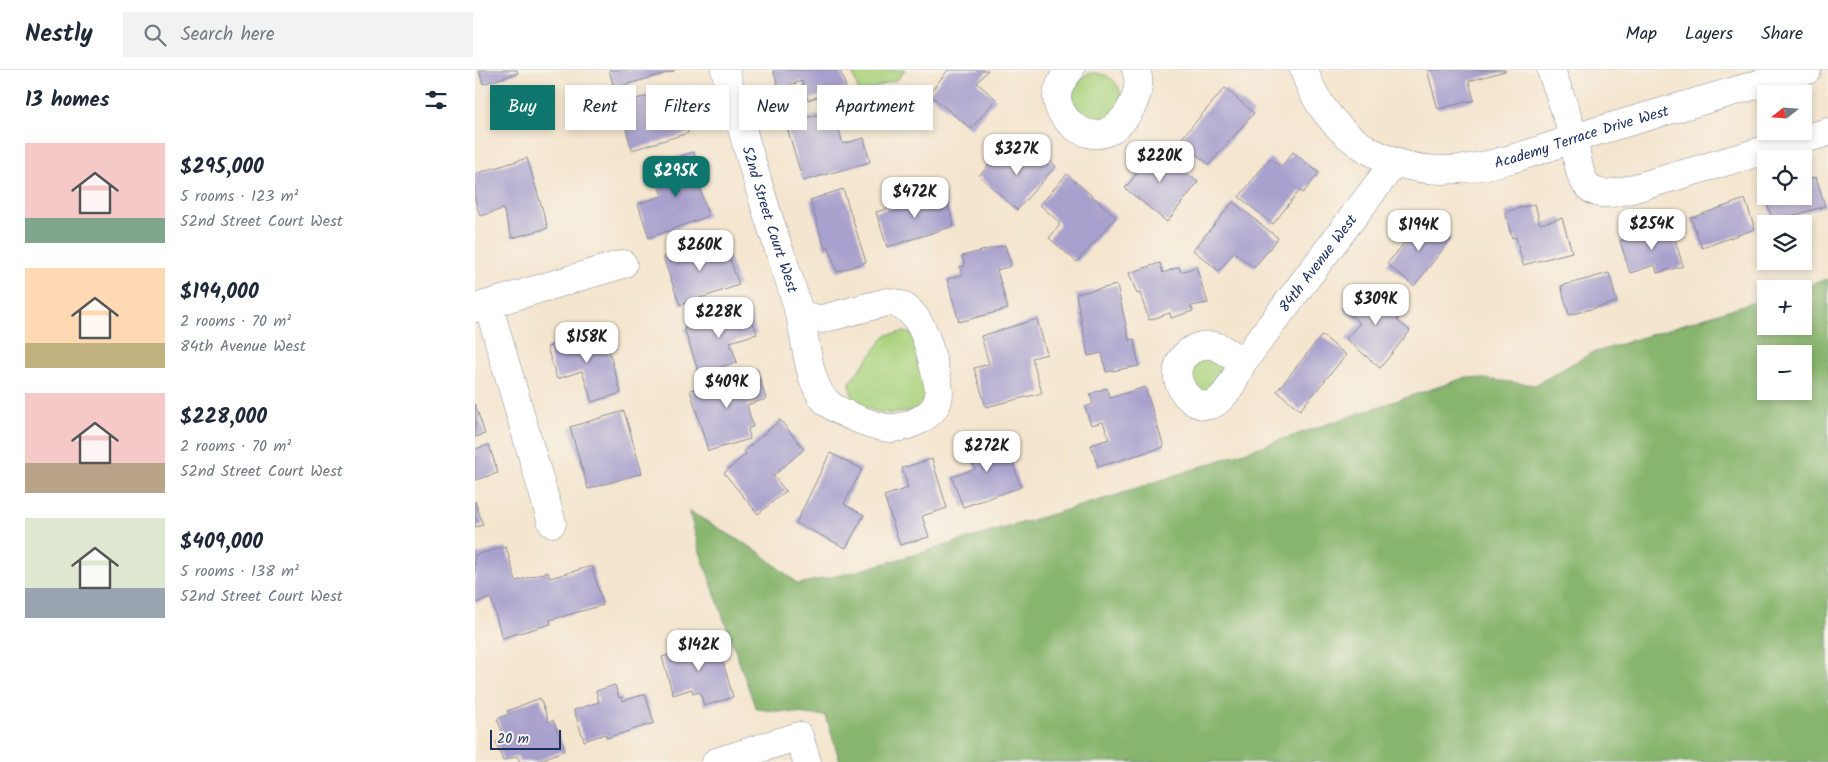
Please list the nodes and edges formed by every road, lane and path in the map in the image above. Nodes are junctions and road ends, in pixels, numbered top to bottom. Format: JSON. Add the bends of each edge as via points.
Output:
{"nodes":[{"id":1,"x":725,"y":70,"type":"edge"},
{"id":2,"x":1070,"y":70,"type":"edge"},
{"id":3,"x":1136,"y":70,"type":"edge"},
{"id":4,"x":1304,"y":70,"type":"edge"},
{"id":5,"x":1551,"y":70,"type":"edge"},
{"id":6,"x":1807,"y":70,"type":"edge"},
{"id":7,"x":1828,"y":132,"type":"edge"},
{"id":8,"x":1574,"y":138,"type":"junction"},
{"id":9,"x":1394,"y":163,"type":"junction"},
{"id":10,"x":623,"y":264,"type":"dead end"},
{"id":11,"x":481,"y":306,"type":"edge"},
{"id":12,"x":798,"y":311,"type":"junction"},
{"id":13,"x":1242,"y":363,"type":"dead end"},
{"id":14,"x":552,"y":523,"type":"dead end"},
{"id":15,"x":716,"y":762,"type":"edge"},
{"id":16,"x":807,"y":762,"type":"edge"}],
"edges":[{"from":1,"to":12,"type":"street","name":"52nd Street Court West"},
{"from":2,"to":3,"type":"street","via":[[1057,98],[1061,110],[1073,125],[1091,134],[1104,133],[1132,108],[1140,79]]},
{"from":4,"to":9,"type":"street","name":"Academy Terrace Drive West","via":[[1310,90],[1329,116],[1358,144]]},
{"from":5,"to":8,"type":"street"},
{"from":6,"to":8,"type":"street","name":"Academy Terrace Drive West"},
{"from":7,"to":8,"type":"street","via":[[1628,190],[1603,194],[1586,184],[1579,168]]},
{"from":8,"to":9,"type":"street","name":"Academy Terrace Drive West","via":[[1468,170],[1419,170]]},
{"from":9,"to":13,"type":"street","name":"84th Avenue West"},
{"from":10,"to":11,"type":"street"},
{"from":11,"to":14,"type":"street"},
{"from":12,"to":12,"type":"street","name":"52nd Street Court West","via":[[808,317],[822,319],[887,302],[896,302],[906,308],[926,336],[938,386],[938,399],[933,411],[926,417],[893,428],[828,404],[815,382]]},
{"from":15,"to":16,"type":"street","via":[[799,736]]}]}
